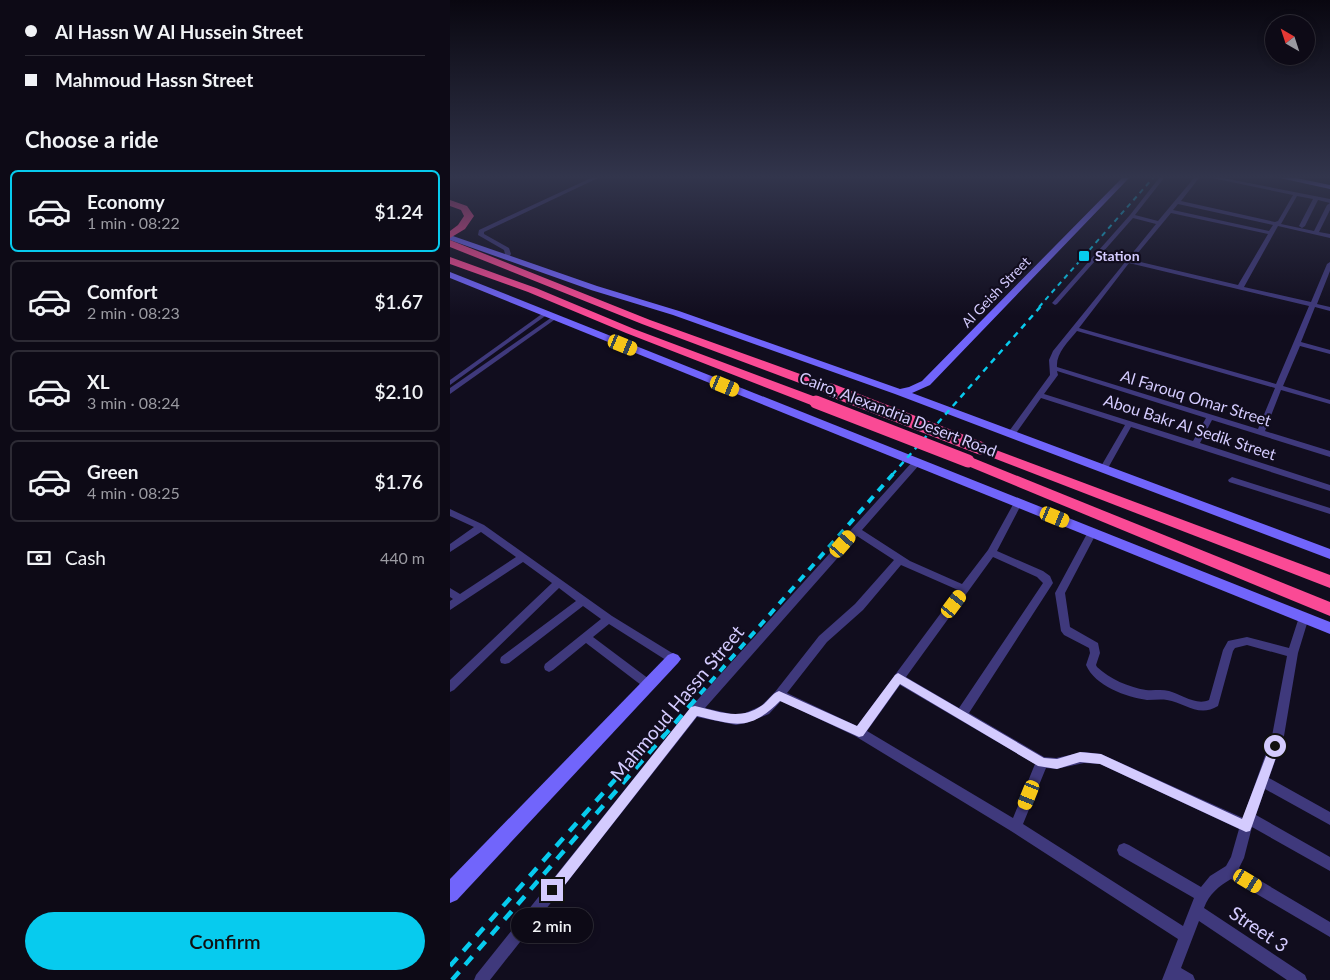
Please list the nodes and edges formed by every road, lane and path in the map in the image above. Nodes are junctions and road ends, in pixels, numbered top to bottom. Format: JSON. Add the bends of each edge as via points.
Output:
{"nodes":[{"id":1,"x":465,"y":224,"type":"edge"},
{"id":2,"x":497,"y":224,"type":"edge"},
{"id":3,"x":1081,"y":224,"type":"edge"},
{"id":4,"x":1125,"y":224,"type":"edge"},
{"id":5,"x":1159,"y":224,"type":"edge"},
{"id":6,"x":1226,"y":224,"type":"edge"},
{"id":7,"x":1276,"y":224,"type":"joint"},
{"id":8,"x":1321,"y":224,"type":"edge"},
{"id":9,"x":1271,"y":233,"type":"junction"},
{"id":10,"x":1316,"y":233,"type":"junction"},
{"id":11,"x":450,"y":236,"type":"edge"},
{"id":12,"x":1330,"y":236,"type":"edge"},
{"id":13,"x":450,"y":243,"type":"edge"},
{"id":14,"x":506,"y":258,"type":"junction"},
{"id":15,"x":450,"y":260,"type":"edge"},
{"id":16,"x":1128,"y":261,"type":"junction"},
{"id":17,"x":1330,"y":264,"type":"edge"},
{"id":18,"x":450,"y":274,"type":"edge"},
{"id":19,"x":1240,"y":288,"type":"junction"},
{"id":20,"x":1055,"y":303,"type":"dead end"},
{"id":21,"x":1313,"y":305,"type":"junction"},
{"id":22,"x":1330,"y":309,"type":"edge"},
{"id":23,"x":550,"y":315,"type":"junction"},
{"id":24,"x":1076,"y":329,"type":"junction"},
{"id":25,"x":1297,"y":343,"type":"junction"},
{"id":26,"x":495,"y":350,"type":"junction"},
{"id":27,"x":1330,"y":352,"type":"edge"},
{"id":28,"x":505,"y":353,"type":"junction"},
{"id":29,"x":1054,"y":368,"type":"junction"},
{"id":30,"x":450,"y":383,"type":"edge"},
{"id":31,"x":1279,"y":387,"type":"junction"},
{"id":32,"x":450,"y":392,"type":"edge"},
{"id":33,"x":899,"y":392,"type":"junction"},
{"id":34,"x":1040,"y":395,"type":"junction"},
{"id":35,"x":1330,"y":402,"type":"edge"},
{"id":36,"x":1210,"y":417,"type":"junction"},
{"id":37,"x":1129,"y":424,"type":"junction"},
{"id":38,"x":1260,"y":433,"type":"junction"},
{"id":39,"x":1011,"y":434,"type":"junction"},
{"id":40,"x":1195,"y":445,"type":"junction"},
{"id":41,"x":1330,"y":454,"type":"edge"},
{"id":42,"x":917,"y":462,"type":"junction"},
{"id":43,"x":1104,"y":468,"type":"junction"},
{"id":44,"x":1232,"y":480,"type":"dead end"},
{"id":45,"x":1330,"y":488,"type":"edge"},
{"id":46,"x":1018,"y":503,"type":"junction"},
{"id":47,"x":1330,"y":511,"type":"edge"},
{"id":48,"x":450,"y":512,"type":"edge"},
{"id":49,"x":481,"y":527,"type":"junction"},
{"id":50,"x":855,"y":530,"type":"junction"},
{"id":51,"x":1092,"y":532,"type":"junction"},
{"id":52,"x":450,"y":549,"type":"edge"},
{"id":53,"x":990,"y":552,"type":"junction"},
{"id":54,"x":1330,"y":554,"type":"edge"},
{"id":55,"x":524,"y":557,"type":"junction"},
{"id":56,"x":899,"y":560,"type":"junction"},
{"id":57,"x":1330,"y":582,"type":"edge"},
{"id":58,"x":558,"y":583,"type":"junction"},
{"id":59,"x":965,"y":589,"type":"junction"},
{"id":60,"x":450,"y":592,"type":"edge"},
{"id":61,"x":460,"y":599,"type":"junction"},
{"id":62,"x":583,"y":600,"type":"junction"},
{"id":63,"x":450,"y":606,"type":"edge"},
{"id":64,"x":1330,"y":609,"type":"edge"},
{"id":65,"x":1304,"y":617,"type":"junction"},
{"id":66,"x":608,"y":618,"type":"junction"},
{"id":67,"x":1330,"y":628,"type":"edge"},
{"id":68,"x":585,"y":637,"type":"junction"},
{"id":69,"x":1293,"y":653,"type":"junction"},
{"id":70,"x":673,"y":659,"type":"joint"},
{"id":71,"x":505,"y":660,"type":"dead end"},
{"id":72,"x":549,"y":667,"type":"dead end"},
{"id":73,"x":898,"y":678,"type":"junction"},
{"id":74,"x":648,"y":685,"type":"junction"},
{"id":75,"x":450,"y":687,"type":"edge"},
{"id":76,"x":779,"y":695,"type":"junction"},
{"id":77,"x":695,"y":711,"type":"junction"},
{"id":78,"x":961,"y":715,"type":"junction"},
{"id":79,"x":859,"y":732,"type":"junction"},
{"id":80,"x":1042,"y":762,"type":"junction"},
{"id":81,"x":1262,"y":780,"type":"junction"},
{"id":82,"x":1330,"y":819,"type":"edge"},
{"id":83,"x":1247,"y":822,"type":"junction"},
{"id":84,"x":1016,"y":828,"type":"junction"},
{"id":85,"x":1124,"y":850,"type":"dead end"},
{"id":86,"x":1330,"y":864,"type":"edge"},
{"id":87,"x":1231,"y":871,"type":"junction"},
{"id":88,"x":450,"y":893,"type":"edge"},
{"id":89,"x":1202,"y":895,"type":"junction"},
{"id":90,"x":1196,"y":911,"type":"junction"},
{"id":91,"x":1330,"y":930,"type":"edge"},
{"id":92,"x":1186,"y":936,"type":"junction"},
{"id":93,"x":1171,"y":975,"type":"edge"},
{"id":94,"x":481,"y":980,"type":"edge"},
{"id":95,"x":1188,"y":980,"type":"edge"},
{"id":96,"x":1300,"y":980,"type":"edge"}],
"edges":[{"from":1,"to":11,"type":"highway"},
{"from":2,"to":14,"type":"street","via":[[481,231],[481,235],[507,249]]},
{"from":3,"to":33,"type":"street","name":"Al Geish Street","via":[[926,383]]},
{"from":4,"to":20,"type":"street"},
{"from":5,"to":16,"type":"street"},
{"from":6,"to":9,"type":"street"},
{"from":7,"to":9,"type":"street"},
{"from":7,"to":10,"type":"street"},
{"from":8,"to":10,"type":"street"},
{"from":9,"to":19,"type":"street"},
{"from":10,"to":12,"type":"street"},
{"from":11,"to":14,"type":"street"},
{"from":13,"to":57,"type":"highway","name":"Cairo, Alexandria Desert Road","bridge":true,"via":[[656,326]]},
{"from":14,"to":33,"type":"street","via":[[676,312]]},
{"from":15,"to":64,"type":"highway","name":"Cairo, Alexandria Desert Road","bridge":true,"via":[[968,461]]},
{"from":16,"to":19,"type":"street"},
{"from":16,"to":24,"type":"street"},
{"from":17,"to":21,"type":"street"},
{"from":18,"to":23,"type":"street"},
{"from":19,"to":21,"type":"street"},
{"from":21,"to":22,"type":"street"},
{"from":21,"to":25,"type":"street"},
{"from":23,"to":26,"type":"street"},
{"from":23,"to":28,"type":"street"},
{"from":23,"to":42,"type":"street"},
{"from":24,"to":29,"type":"street","via":[[1054,356]]},
{"from":24,"to":31,"type":"street"},
{"from":25,"to":27,"type":"street"},
{"from":25,"to":31,"type":"street"},
{"from":26,"to":28,"type":"street"},
{"from":26,"to":30,"type":"street"},
{"from":28,"to":32,"type":"street"},
{"from":29,"to":34,"type":"street","via":[[1054,375]]},
{"from":29,"to":36,"type":"street","name":"Al Farouq Omar Street"},
{"from":31,"to":35,"type":"street"},
{"from":31,"to":38,"type":"street"},
{"from":33,"to":39,"type":"street"},
{"from":34,"to":37,"type":"street","name":"Abou Bakr Al Sedik Street"},
{"from":34,"to":39,"type":"street"},
{"from":36,"to":38,"type":"street","name":"Al Farouq Omar Street"},
{"from":36,"to":40,"type":"street"},
{"from":37,"to":40,"type":"street","name":"Abou Bakr Al Sedik Street"},
{"from":37,"to":43,"type":"street"},
{"from":38,"to":41,"type":"street","name":"Al Farouq Omar Street"},
{"from":39,"to":43,"type":"street"},
{"from":40,"to":45,"type":"street","name":"Abou Bakr Al Sedik Street"},
{"from":42,"to":46,"type":"street"},
{"from":42,"to":50,"type":"street","name":"Mahmoud Hassn Street"},
{"from":43,"to":54,"type":"street"},
{"from":44,"to":47,"type":"street"},
{"from":46,"to":51,"type":"street"},
{"from":46,"to":53,"type":"street"},
{"from":48,"to":49,"type":"street"},
{"from":49,"to":52,"type":"street"},
{"from":49,"to":55,"type":"street"},
{"from":50,"to":56,"type":"street"},
{"from":50,"to":77,"type":"street","name":"Mahmoud Hassn Street"},
{"from":51,"to":65,"type":"street"},
{"from":51,"to":69,"type":"street","via":[[1060,593],[1065,628],[1094,646],[1091,665],[1096,675],[1136,693],[1164,695],[1209,707],[1214,703],[1232,644],[1247,642]]},
{"from":53,"to":59,"type":"street"},
{"from":53,"to":78,"type":"street","via":[[1040,574],[1048,583]]},
{"from":55,"to":58,"type":"street"},
{"from":55,"to":61,"type":"street"},
{"from":56,"to":59,"type":"street"},
{"from":56,"to":76,"type":"street","via":[[859,607],[823,639]]},
{"from":58,"to":62,"type":"street"},
{"from":58,"to":75,"type":"street"},
{"from":59,"to":73,"type":"street"},
{"from":60,"to":61,"type":"street"},
{"from":61,"to":63,"type":"street"},
{"from":62,"to":66,"type":"street"},
{"from":62,"to":71,"type":"street"},
{"from":65,"to":67,"type":"street"},
{"from":65,"to":69,"type":"street"},
{"from":66,"to":68,"type":"street"},
{"from":66,"to":70,"type":"street"},
{"from":68,"to":72,"type":"street"},
{"from":68,"to":74,"type":"street"},
{"from":69,"to":81,"type":"street","via":[[1278,736]]},
{"from":70,"to":74,"type":"street","name":"Mahmoud Hassn Street"},
{"from":73,"to":78,"type":"street"},
{"from":73,"to":79,"type":"street"},
{"from":74,"to":88,"type":"street","name":"Mahmoud Hassn Street"},
{"from":76,"to":77,"type":"street","via":[[765,710],[736,720]]},
{"from":76,"to":79,"type":"street"},
{"from":77,"to":94,"type":"street","name":"Mahmoud Hassn Street"},
{"from":78,"to":80,"type":"street"},
{"from":79,"to":84,"type":"street"},
{"from":80,"to":83,"type":"street","via":[[1057,764],[1080,757],[1101,759]]},
{"from":80,"to":84,"type":"street"},
{"from":81,"to":82,"type":"street"},
{"from":81,"to":83,"type":"street"},
{"from":83,"to":86,"type":"street"},
{"from":83,"to":87,"type":"street"},
{"from":84,"to":92,"type":"street"},
{"from":85,"to":89,"type":"street"},
{"from":87,"to":89,"type":"street"},
{"from":87,"to":91,"type":"street"},
{"from":89,"to":90,"type":"street"},
{"from":90,"to":92,"type":"street"},
{"from":90,"to":96,"type":"street","name":"Street 3"},
{"from":92,"to":93,"type":"street"},
{"from":93,"to":95,"type":"street"}]}
